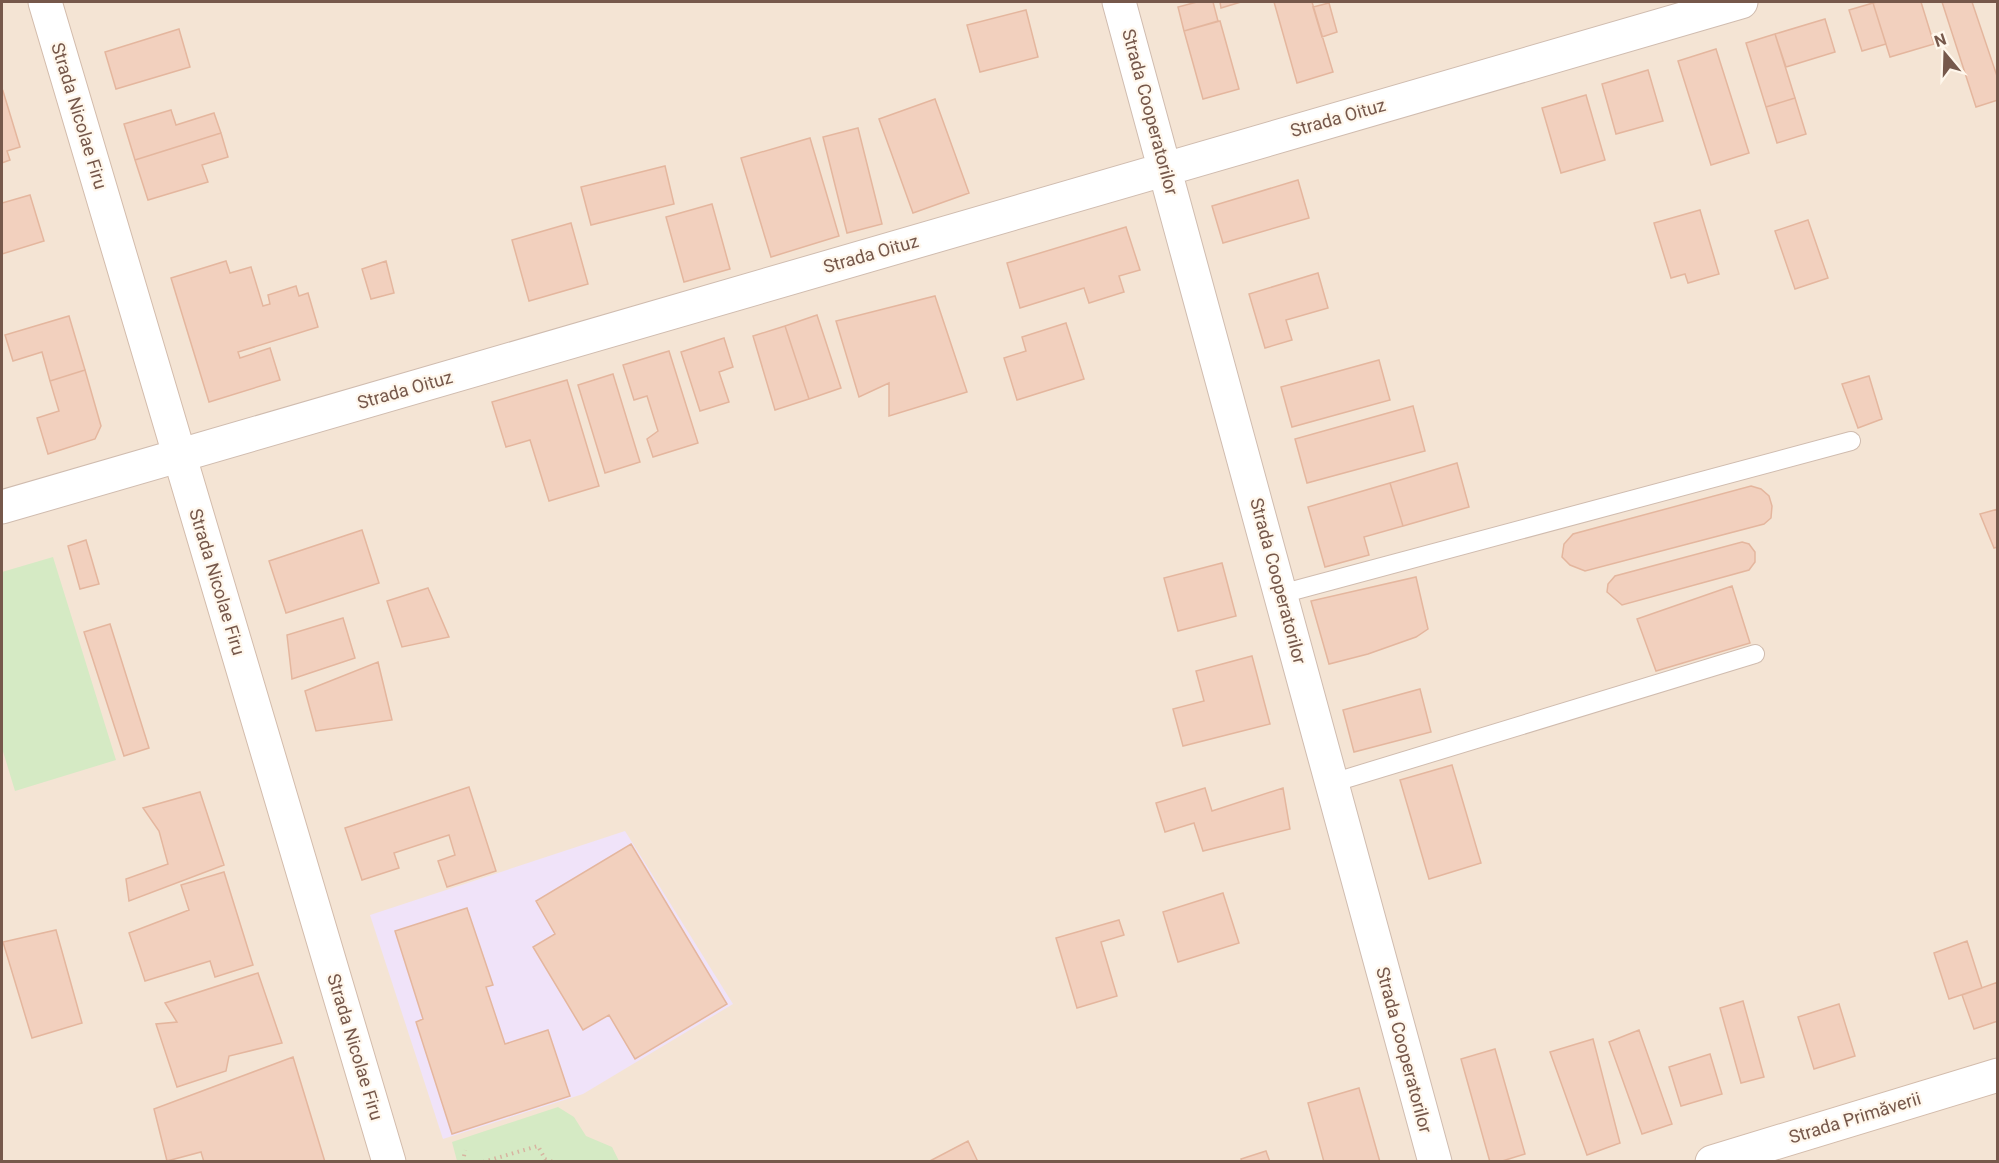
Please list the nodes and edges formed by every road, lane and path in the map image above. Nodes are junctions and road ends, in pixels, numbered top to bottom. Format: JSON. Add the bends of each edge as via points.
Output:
{"nodes":[{"id":1,"x":45,"y":2,"type":"edge"},
{"id":2,"x":1119,"y":2,"type":"edge"},
{"id":3,"x":1742,"y":2,"type":"edge"},
{"id":4,"x":1165,"y":168,"type":"junction"},
{"id":5,"x":1851,"y":441,"type":"dead end"},
{"id":6,"x":179,"y":455,"type":"junction"},
{"id":7,"x":2,"y":507,"type":"edge"},
{"id":8,"x":1281,"y":594,"type":"junction"},
{"id":9,"x":1755,"y":654,"type":"dead end"},
{"id":10,"x":1332,"y":783,"type":"junction"},
{"id":11,"x":1998,"y":1075,"type":"edge"},
{"id":12,"x":465,"y":1150,"type":"dead end"},
{"id":13,"x":544,"y":1160,"type":"edge"},
{"id":14,"x":389,"y":1161,"type":"edge"},
{"id":15,"x":463,"y":1161,"type":"edge"},
{"id":16,"x":483,"y":1161,"type":"edge"},
{"id":17,"x":553,"y":1161,"type":"edge"},
{"id":18,"x":1434,"y":1161,"type":"edge"},
{"id":19,"x":1712,"y":1161,"type":"edge"}],
"edges":[{"from":1,"to":6,"type":"street","name":"Strada Nicolae Firu"},
{"from":2,"to":4,"type":"street","name":"Strada Cooperatorilor"},
{"from":3,"to":4,"type":"street","name":"Strada Oituz"},
{"from":4,"to":6,"type":"street","name":"Strada Oituz"},
{"from":4,"to":8,"type":"street","name":"Strada Cooperatorilor"},
{"from":5,"to":8,"type":"lane"},
{"from":6,"to":7,"type":"street","name":"Strada Oituz"},
{"from":6,"to":14,"type":"street","name":"Strada Nicolae Firu"},
{"from":8,"to":10,"type":"street","name":"Strada Cooperatorilor"},
{"from":9,"to":10,"type":"lane"},
{"from":10,"to":18,"type":"street","name":"Strada Cooperatorilor"},
{"from":11,"to":19,"type":"street","name":"Strada Primăverii"},
{"from":12,"to":15,"type":"path"},
{"from":13,"to":16,"type":"path","via":[[538,1146]]},
{"from":13,"to":17,"type":"path"}]}
